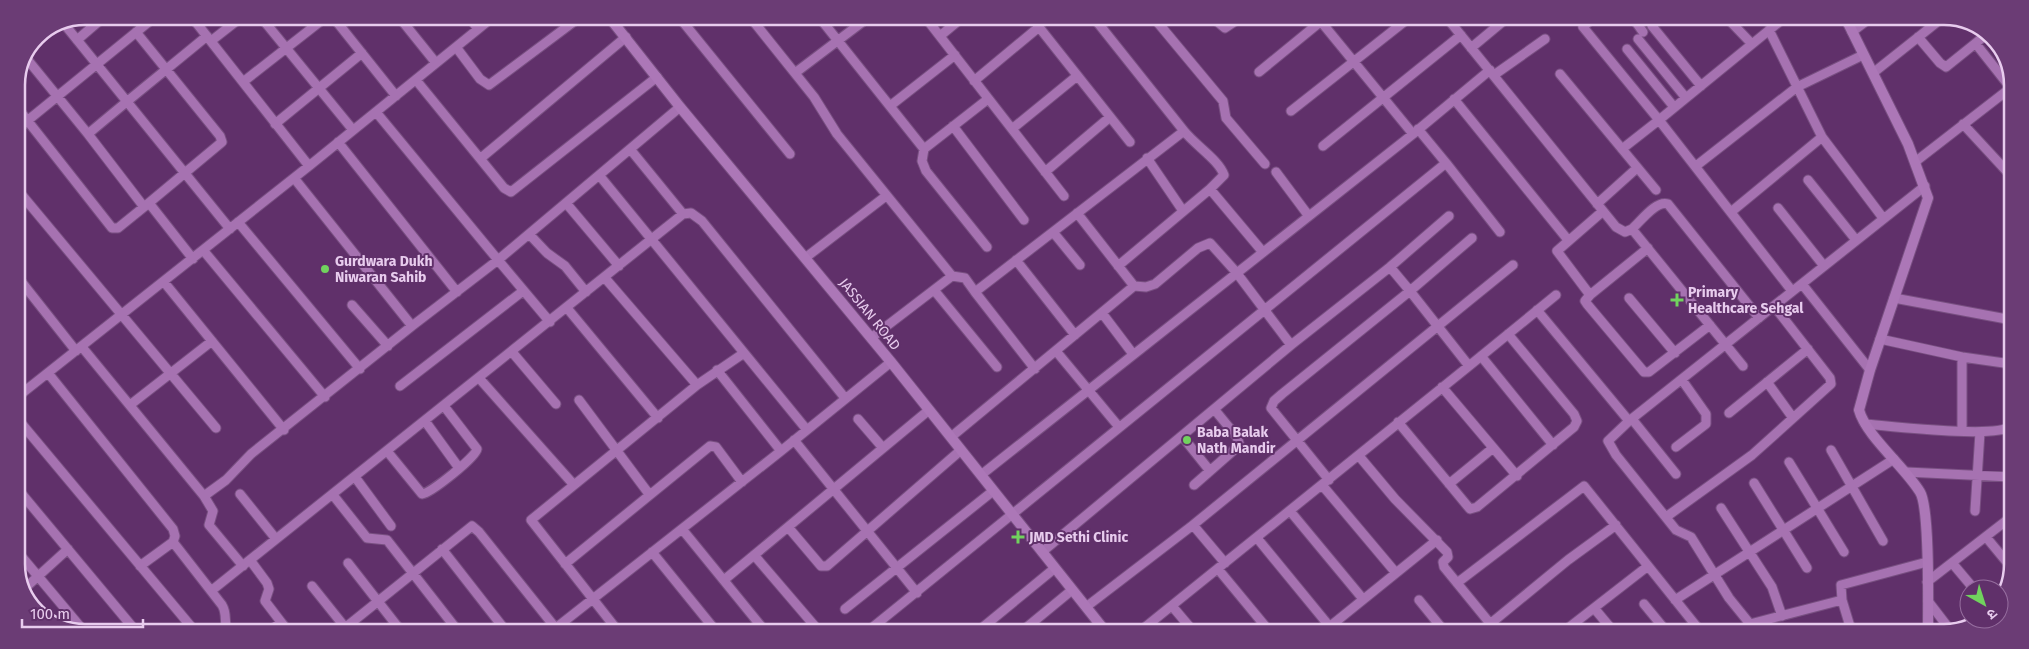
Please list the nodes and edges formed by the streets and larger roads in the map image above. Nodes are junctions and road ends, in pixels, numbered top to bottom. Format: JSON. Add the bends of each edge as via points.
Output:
{"nodes":[{"id":1,"x":94,"y":25,"type":"edge"},
{"id":2,"x":145,"y":25,"type":"edge"},
{"id":3,"x":198,"y":25,"type":"edge"},
{"id":4,"x":230,"y":25,"type":"edge"},
{"id":5,"x":267,"y":25,"type":"edge"},
{"id":6,"x":315,"y":25,"type":"edge"},
{"id":7,"x":339,"y":25,"type":"edge"},
{"id":8,"x":406,"y":25,"type":"edge"},
{"id":9,"x":476,"y":25,"type":"edge"},
{"id":10,"x":482,"y":25,"type":"edge"},
{"id":11,"x":569,"y":25,"type":"edge"},
{"id":12,"x":616,"y":25,"type":"edge"},
{"id":13,"x":685,"y":25,"type":"edge"},
{"id":14,"x":756,"y":25,"type":"edge"},
{"id":15,"x":825,"y":25,"type":"edge"},
{"id":16,"x":859,"y":25,"type":"edge"},
{"id":17,"x":931,"y":25,"type":"edge"},
{"id":18,"x":953,"y":25,"type":"edge"},
{"id":19,"x":1100,"y":25,"type":"edge"},
{"id":20,"x":1160,"y":25,"type":"edge"},
{"id":21,"x":1314,"y":25,"type":"edge"},
{"id":22,"x":1326,"y":25,"type":"edge"},
{"id":23,"x":1400,"y":25,"type":"edge"},
{"id":24,"x":1452,"y":25,"type":"edge"},
{"id":25,"x":1499,"y":25,"type":"edge"},
{"id":26,"x":1585,"y":25,"type":"edge"},
{"id":27,"x":1636,"y":25,"type":"edge"},
{"id":28,"x":1734,"y":25,"type":"edge"},
{"id":29,"x":1775,"y":25,"type":"edge"},
{"id":30,"x":1849,"y":25,"type":"edge"},
{"id":31,"x":1860,"y":25,"type":"edge"},
{"id":32,"x":1933,"y":25,"type":"edge"},
{"id":33,"x":1652,"y":26,"type":"dead end"},
{"id":34,"x":1038,"y":27,"type":"joint"},
{"id":35,"x":67,"y":28,"type":"edge"},
{"id":36,"x":478,"y":28,"type":"junction"},
{"id":37,"x":1769,"y":30,"type":"junction"},
{"id":38,"x":136,"y":32,"type":"junction"},
{"id":39,"x":1852,"y":32,"type":"junction"},
{"id":40,"x":1460,"y":35,"type":"junction"},
{"id":41,"x":940,"y":36,"type":"junction"},
{"id":42,"x":626,"y":37,"type":"junction"},
{"id":43,"x":1918,"y":37,"type":"junction"},
{"id":44,"x":1982,"y":38,"type":"edge"},
{"id":45,"x":209,"y":39,"type":"junction"},
{"id":46,"x":1546,"y":39,"type":"dead end"},
{"id":47,"x":77,"y":40,"type":"junction"},
{"id":48,"x":838,"y":41,"type":"junction"},
{"id":49,"x":1752,"y":44,"type":"junction"},
{"id":50,"x":1976,"y":44,"type":"junction"},
{"id":51,"x":456,"y":47,"type":"junction"},
{"id":52,"x":1471,"y":48,"type":"junction"},
{"id":53,"x":285,"y":49,"type":"junction"},
{"id":54,"x":1627,"y":49,"type":"dead end"},
{"id":55,"x":362,"y":53,"type":"junction"},
{"id":56,"x":955,"y":55,"type":"junction"},
{"id":57,"x":1863,"y":56,"type":"junction"},
{"id":58,"x":1353,"y":61,"type":"junction"},
{"id":59,"x":30,"y":62,"type":"edge"},
{"id":60,"x":436,"y":62,"type":"junction"},
{"id":61,"x":96,"y":65,"type":"junction"},
{"id":62,"x":166,"y":70,"type":"junction"},
{"id":63,"x":1258,"y":72,"type":"dead end"},
{"id":64,"x":1492,"y":72,"type":"junction"},
{"id":65,"x":795,"y":73,"type":"junction"},
{"id":66,"x":1872,"y":73,"type":"junction"},
{"id":67,"x":1560,"y":74,"type":"dead end"},
{"id":68,"x":1077,"y":76,"type":"junction"},
{"id":69,"x":656,"y":77,"type":"junction"},
{"id":70,"x":2003,"y":77,"type":"edge"},
{"id":71,"x":416,"y":80,"type":"junction"},
{"id":72,"x":974,"y":80,"type":"junction"},
{"id":73,"x":243,"y":82,"type":"junction"},
{"id":74,"x":1701,"y":86,"type":"junction"},
{"id":75,"x":1797,"y":87,"type":"junction"},
{"id":76,"x":318,"y":88,"type":"junction"},
{"id":77,"x":2004,"y":93,"type":"edge"},
{"id":78,"x":58,"y":96,"type":"junction"},
{"id":79,"x":396,"y":96,"type":"junction"},
{"id":80,"x":1383,"y":98,"type":"junction"},
{"id":81,"x":1686,"y":98,"type":"junction"},
{"id":82,"x":988,"y":99,"type":"junction"},
{"id":83,"x":1454,"y":99,"type":"junction"},
{"id":84,"x":126,"y":103,"type":"junction"},
{"id":85,"x":890,"y":106,"type":"junction"},
{"id":86,"x":680,"y":107,"type":"junction"},
{"id":87,"x":1674,"y":107,"type":"junction"},
{"id":88,"x":1291,"y":111,"type":"dead end"},
{"id":89,"x":376,"y":112,"type":"junction"},
{"id":90,"x":25,"y":117,"type":"edge"},
{"id":91,"x":1110,"y":117,"type":"junction"},
{"id":92,"x":1659,"y":120,"type":"junction"},
{"id":93,"x":28,"y":121,"type":"junction"},
{"id":94,"x":25,"y":123,"type":"edge"},
{"id":95,"x":276,"y":124,"type":"junction"},
{"id":96,"x":1963,"y":124,"type":"junction"},
{"id":97,"x":953,"y":126,"type":"junction"},
{"id":98,"x":1012,"y":129,"type":"junction"},
{"id":99,"x":353,"y":130,"type":"junction"},
{"id":100,"x":1184,"y":131,"type":"junction"},
{"id":101,"x":1416,"y":132,"type":"junction"},
{"id":102,"x":88,"y":134,"type":"junction"},
{"id":103,"x":1822,"y":137,"type":"junction"},
{"id":104,"x":338,"y":142,"type":"junction"},
{"id":105,"x":1130,"y":142,"type":"dead end"},
{"id":106,"x":1323,"y":146,"type":"dead end"},
{"id":107,"x":630,"y":149,"type":"junction"},
{"id":108,"x":924,"y":149,"type":"junction"},
{"id":109,"x":1622,"y":149,"type":"junction"},
{"id":110,"x":790,"y":154,"type":"dead end"},
{"id":111,"x":481,"y":158,"type":"junction"},
{"id":112,"x":1148,"y":158,"type":"junction"},
{"id":113,"x":1915,"y":162,"type":"junction"},
{"id":114,"x":1446,"y":163,"type":"junction"},
{"id":115,"x":1265,"y":164,"type":"dead end"},
{"id":116,"x":309,"y":166,"type":"junction"},
{"id":117,"x":1696,"y":166,"type":"junction"},
{"id":118,"x":1638,"y":168,"type":"junction"},
{"id":119,"x":2004,"y":168,"type":"edge"},
{"id":120,"x":1045,"y":172,"type":"junction"},
{"id":121,"x":1276,"y":172,"type":"dead end"},
{"id":122,"x":184,"y":174,"type":"junction"},
{"id":123,"x":599,"y":176,"type":"junction"},
{"id":124,"x":294,"y":178,"type":"junction"},
{"id":125,"x":1808,"y":180,"type":"dead end"},
{"id":126,"x":1925,"y":186,"type":"junction"},
{"id":127,"x":1210,"y":189,"type":"junction"},
{"id":128,"x":1656,"y":190,"type":"dead end"},
{"id":129,"x":886,"y":196,"type":"junction"},
{"id":130,"x":1064,"y":196,"type":"dead end"},
{"id":131,"x":25,"y":199,"type":"edge"},
{"id":132,"x":566,"y":203,"type":"junction"},
{"id":133,"x":146,"y":205,"type":"junction"},
{"id":134,"x":1600,"y":208,"type":"junction"},
{"id":135,"x":1778,"y":208,"type":"dead end"},
{"id":136,"x":1183,"y":211,"type":"junction"},
{"id":137,"x":1731,"y":212,"type":"junction"},
{"id":138,"x":1078,"y":213,"type":"junction"},
{"id":139,"x":683,"y":214,"type":"junction"},
{"id":140,"x":1308,"y":215,"type":"junction"},
{"id":141,"x":1449,"y":216,"type":"dead end"},
{"id":142,"x":1883,"y":218,"type":"junction"},
{"id":143,"x":1024,"y":220,"type":"dead end"},
{"id":144,"x":238,"y":222,"type":"junction"},
{"id":145,"x":230,"y":229,"type":"junction"},
{"id":146,"x":1632,"y":229,"type":"junction"},
{"id":147,"x":1053,"y":232,"type":"junction"},
{"id":148,"x":1500,"y":232,"type":"dead end"},
{"id":149,"x":529,"y":234,"type":"junction"},
{"id":150,"x":1472,"y":238,"type":"dead end"},
{"id":151,"x":1568,"y":240,"type":"junction"},
{"id":152,"x":1856,"y":240,"type":"junction"},
{"id":153,"x":652,"y":241,"type":"junction"},
{"id":154,"x":987,"y":247,"type":"dead end"},
{"id":155,"x":1648,"y":248,"type":"junction"},
{"id":156,"x":203,"y":250,"type":"junction"},
{"id":157,"x":1262,"y":251,"type":"junction"},
{"id":158,"x":805,"y":258,"type":"junction"},
{"id":159,"x":193,"y":259,"type":"junction"},
{"id":160,"x":498,"y":260,"type":"junction"},
{"id":161,"x":1016,"y":260,"type":"junction"},
{"id":162,"x":1080,"y":265,"type":"dead end"},
{"id":163,"x":619,"y":266,"type":"junction"},
{"id":164,"x":1118,"y":266,"type":"junction"},
{"id":165,"x":1513,"y":266,"type":"dead end"},
{"id":166,"x":1824,"y":266,"type":"junction"},
{"id":167,"x":1390,"y":267,"type":"junction"},
{"id":168,"x":1236,"y":272,"type":"junction"},
{"id":169,"x":952,"y":276,"type":"junction"},
{"id":170,"x":605,"y":278,"type":"junction"},
{"id":171,"x":164,"y":282,"type":"junction"},
{"id":172,"x":1802,"y":284,"type":"junction"},
{"id":173,"x":25,"y":285,"type":"edge"},
{"id":174,"x":1134,"y":286,"type":"junction"},
{"id":175,"x":934,"y":290,"type":"junction"},
{"id":176,"x":523,"y":291,"type":"junction"},
{"id":177,"x":1410,"y":291,"type":"junction"},
{"id":178,"x":1792,"y":291,"type":"junction"},
{"id":179,"x":456,"y":292,"type":"junction"},
{"id":180,"x":586,"y":292,"type":"junction"},
{"id":181,"x":975,"y":292,"type":"junction"},
{"id":182,"x":1556,"y":295,"type":"dead end"},
{"id":183,"x":1590,"y":295,"type":"junction"},
{"id":184,"x":1629,"y":298,"type":"dead end"},
{"id":185,"x":1894,"y":298,"type":"junction"},
{"id":186,"x":352,"y":305,"type":"dead end"},
{"id":187,"x":1774,"y":306,"type":"junction"},
{"id":188,"x":567,"y":308,"type":"junction"},
{"id":189,"x":1264,"y":310,"type":"junction"},
{"id":190,"x":1538,"y":310,"type":"junction"},
{"id":191,"x":1102,"y":313,"type":"junction"},
{"id":192,"x":122,"y":315,"type":"junction"},
{"id":193,"x":1760,"y":318,"type":"junction"},
{"id":194,"x":2004,"y":319,"type":"edge"},
{"id":195,"x":550,"y":322,"type":"junction"},
{"id":196,"x":1710,"y":325,"type":"junction"},
{"id":197,"x":412,"y":326,"type":"junction"},
{"id":198,"x":1438,"y":327,"type":"junction"},
{"id":199,"x":1508,"y":334,"type":"junction"},
{"id":200,"x":1075,"y":335,"type":"junction"},
{"id":201,"x":871,"y":338,"type":"junction"},
{"id":202,"x":1880,"y":339,"type":"junction"},
{"id":203,"x":212,"y":341,"type":"junction"},
{"id":204,"x":1291,"y":345,"type":"junction"},
{"id":205,"x":1726,"y":345,"type":"junction"},
{"id":206,"x":388,"y":346,"type":"junction"},
{"id":207,"x":79,"y":349,"type":"junction"},
{"id":208,"x":1808,"y":349,"type":"junction"},
{"id":209,"x":1056,"y":350,"type":"junction"},
{"id":210,"x":512,"y":352,"type":"junction"},
{"id":211,"x":744,"y":353,"type":"junction"},
{"id":212,"x":1675,"y":353,"type":"junction"},
{"id":213,"x":1133,"y":354,"type":"junction"},
{"id":214,"x":1481,"y":356,"type":"junction"},
{"id":215,"x":1962,"y":357,"type":"junction"},
{"id":216,"x":891,"y":362,"type":"junction"},
{"id":217,"x":2004,"y":363,"type":"edge"},
{"id":218,"x":1469,"y":366,"type":"junction"},
{"id":219,"x":1743,"y":366,"type":"dead end"},
{"id":220,"x":997,"y":367,"type":"dead end"},
{"id":221,"x":360,"y":368,"type":"junction"},
{"id":222,"x":1035,"y":368,"type":"junction"},
{"id":223,"x":718,"y":370,"type":"junction"},
{"id":224,"x":1870,"y":370,"type":"junction"},
{"id":225,"x":48,"y":373,"type":"junction"},
{"id":226,"x":170,"y":374,"type":"junction"},
{"id":227,"x":480,"y":378,"type":"junction"},
{"id":228,"x":1682,"y":380,"type":"junction"},
{"id":229,"x":1766,"y":382,"type":"junction"},
{"id":230,"x":400,"y":386,"type":"dead end"},
{"id":231,"x":697,"y":386,"type":"junction"},
{"id":232,"x":1442,"y":387,"type":"junction"},
{"id":233,"x":1089,"y":390,"type":"junction"},
{"id":234,"x":25,"y":391,"type":"edge"},
{"id":235,"x":325,"y":397,"type":"junction"},
{"id":236,"x":845,"y":398,"type":"junction"},
{"id":237,"x":579,"y":400,"type":"dead end"},
{"id":238,"x":556,"y":404,"type":"dead end"},
{"id":239,"x":130,"y":405,"type":"junction"},
{"id":240,"x":444,"y":406,"type":"junction"},
{"id":241,"x":1214,"y":409,"type":"junction"},
{"id":242,"x":929,"y":410,"type":"junction"},
{"id":243,"x":1729,"y":412,"type":"dead end"},
{"id":244,"x":658,"y":418,"type":"junction"},
{"id":245,"x":1793,"y":418,"type":"junction"},
{"id":246,"x":858,"y":419,"type":"dead end"},
{"id":247,"x":1630,"y":420,"type":"junction"},
{"id":248,"x":425,"y":421,"type":"junction"},
{"id":249,"x":1398,"y":422,"type":"junction"},
{"id":250,"x":1865,"y":424,"type":"junction"},
{"id":251,"x":1119,"y":427,"type":"junction"},
{"id":252,"x":25,"y":428,"type":"edge"},
{"id":253,"x":216,"y":428,"type":"dead end"},
{"id":254,"x":284,"y":430,"type":"junction"},
{"id":255,"x":807,"y":430,"type":"junction"},
{"id":256,"x":1962,"y":430,"type":"junction"},
{"id":257,"x":2004,"y":430,"type":"edge"},
{"id":258,"x":1980,"y":432,"type":"junction"},
{"id":259,"x":1182,"y":436,"type":"junction"},
{"id":260,"x":951,"y":437,"type":"junction"},
{"id":261,"x":794,"y":440,"type":"junction"},
{"id":262,"x":1296,"y":440,"type":"junction"},
{"id":263,"x":1553,"y":445,"type":"junction"},
{"id":264,"x":1676,"y":446,"type":"dead end"},
{"id":265,"x":883,"y":448,"type":"junction"},
{"id":266,"x":1492,"y":448,"type":"junction"},
{"id":267,"x":961,"y":450,"type":"junction"},
{"id":268,"x":1831,"y":450,"type":"dead end"},
{"id":269,"x":388,"y":451,"type":"junction"},
{"id":270,"x":781,"y":451,"type":"junction"},
{"id":271,"x":616,"y":452,"type":"junction"},
{"id":272,"x":1359,"y":456,"type":"junction"},
{"id":273,"x":1894,"y":459,"type":"junction"},
{"id":274,"x":1789,"y":462,"type":"dead end"},
{"id":275,"x":459,"y":468,"type":"junction"},
{"id":276,"x":1210,"y":471,"type":"junction"},
{"id":277,"x":1906,"y":472,"type":"junction"},
{"id":278,"x":1676,"y":474,"type":"dead end"},
{"id":279,"x":981,"y":475,"type":"junction"},
{"id":280,"x":1977,"y":475,"type":"junction"},
{"id":281,"x":1517,"y":476,"type":"junction"},
{"id":282,"x":355,"y":477,"type":"junction"},
{"id":283,"x":2004,"y":477,"type":"edge"},
{"id":284,"x":742,"y":482,"type":"junction"},
{"id":285,"x":1326,"y":482,"type":"junction"},
{"id":286,"x":1754,"y":483,"type":"dead end"},
{"id":287,"x":1194,"y":484,"type":"dead end"},
{"id":288,"x":1449,"y":484,"type":"junction"},
{"id":289,"x":574,"y":485,"type":"junction"},
{"id":290,"x":1852,"y":487,"type":"junction"},
{"id":291,"x":832,"y":490,"type":"junction"},
{"id":292,"x":994,"y":491,"type":"junction"},
{"id":293,"x":240,"y":494,"type":"dead end"},
{"id":294,"x":649,"y":494,"type":"junction"},
{"id":295,"x":332,"y":495,"type":"junction"},
{"id":296,"x":204,"y":496,"type":"junction"},
{"id":297,"x":25,"y":498,"type":"edge"},
{"id":298,"x":1721,"y":508,"type":"dead end"},
{"id":299,"x":1819,"y":508,"type":"junction"},
{"id":300,"x":1290,"y":511,"type":"junction"},
{"id":301,"x":1975,"y":511,"type":"dead end"},
{"id":302,"x":1012,"y":514,"type":"junction"},
{"id":303,"x":1666,"y":517,"type":"junction"},
{"id":304,"x":2004,"y":523,"type":"edge"},
{"id":305,"x":1193,"y":525,"type":"junction"},
{"id":306,"x":1616,"y":525,"type":"junction"},
{"id":307,"x":391,"y":526,"type":"dead end"},
{"id":308,"x":788,"y":527,"type":"junction"},
{"id":309,"x":682,"y":529,"type":"junction"},
{"id":310,"x":1784,"y":530,"type":"junction"},
{"id":311,"x":867,"y":532,"type":"junction"},
{"id":312,"x":1986,"y":537,"type":"junction"},
{"id":313,"x":1257,"y":538,"type":"junction"},
{"id":314,"x":276,"y":539,"type":"junction"},
{"id":315,"x":1437,"y":540,"type":"junction"},
{"id":316,"x":1883,"y":541,"type":"dead end"},
{"id":317,"x":173,"y":542,"type":"junction"},
{"id":318,"x":68,"y":549,"type":"junction"},
{"id":319,"x":442,"y":550,"type":"junction"},
{"id":320,"x":652,"y":552,"type":"junction"},
{"id":321,"x":1042,"y":552,"type":"junction"},
{"id":322,"x":1751,"y":552,"type":"junction"},
{"id":323,"x":1844,"y":552,"type":"dead end"},
{"id":324,"x":2004,"y":552,"type":"edge"},
{"id":325,"x":754,"y":555,"type":"junction"},
{"id":326,"x":25,"y":561,"type":"edge"},
{"id":327,"x":1927,"y":562,"type":"junction"},
{"id":328,"x":246,"y":563,"type":"junction"},
{"id":329,"x":348,"y":563,"type":"dead end"},
{"id":330,"x":565,"y":564,"type":"junction"},
{"id":331,"x":1953,"y":564,"type":"junction"},
{"id":332,"x":140,"y":566,"type":"junction"},
{"id":333,"x":1221,"y":566,"type":"junction"},
{"id":334,"x":1648,"y":566,"type":"junction"},
{"id":335,"x":896,"y":568,"type":"junction"},
{"id":336,"x":1055,"y":568,"type":"junction"},
{"id":337,"x":1807,"y":568,"type":"dead end"},
{"id":338,"x":1396,"y":573,"type":"junction"},
{"id":339,"x":1716,"y":574,"type":"junction"},
{"id":340,"x":412,"y":575,"type":"junction"},
{"id":341,"x":38,"y":576,"type":"junction"},
{"id":342,"x":1966,"y":579,"type":"edge"},
{"id":343,"x":724,"y":580,"type":"junction"},
{"id":344,"x":1927,"y":582,"type":"junction"},
{"id":345,"x":1457,"y":583,"type":"junction"},
{"id":346,"x":29,"y":585,"type":"edge"},
{"id":347,"x":312,"y":586,"type":"dead end"},
{"id":348,"x":1072,"y":590,"type":"junction"},
{"id":349,"x":210,"y":591,"type":"junction"},
{"id":350,"x":917,"y":593,"type":"junction"},
{"id":351,"x":592,"y":599,"type":"junction"},
{"id":352,"x":1363,"y":599,"type":"junction"},
{"id":353,"x":1419,"y":600,"type":"dead end"},
{"id":354,"x":1675,"y":600,"type":"junction"},
{"id":355,"x":1842,"y":600,"type":"junction"},
{"id":356,"x":1928,"y":600,"type":"junction"},
{"id":357,"x":378,"y":602,"type":"junction"},
{"id":358,"x":1644,"y":604,"type":"dead end"},
{"id":359,"x":1172,"y":606,"type":"junction"},
{"id":360,"x":1086,"y":608,"type":"junction"},
{"id":361,"x":1594,"y":608,"type":"junction"},
{"id":362,"x":845,"y":609,"type":"dead end"},
{"id":363,"x":1782,"y":616,"type":"junction"},
{"id":364,"x":281,"y":622,"type":"joint"},
{"id":365,"x":77,"y":623,"type":"edge"},
{"id":366,"x":130,"y":624,"type":"edge"},
{"id":367,"x":189,"y":624,"type":"edge"},
{"id":368,"x":225,"y":624,"type":"edge"},
{"id":369,"x":279,"y":624,"type":"edge"},
{"id":370,"x":340,"y":624,"type":"edge"},
{"id":371,"x":352,"y":624,"type":"edge"},
{"id":372,"x":395,"y":624,"type":"edge"},
{"id":373,"x":452,"y":624,"type":"edge"},
{"id":374,"x":500,"y":624,"type":"edge"},
{"id":375,"x":550,"y":624,"type":"edge"},
{"id":376,"x":562,"y":624,"type":"edge"},
{"id":377,"x":612,"y":624,"type":"edge"},
{"id":378,"x":710,"y":624,"type":"edge"},
{"id":379,"x":759,"y":624,"type":"edge"},
{"id":380,"x":813,"y":624,"type":"edge"},
{"id":381,"x":877,"y":624,"type":"edge"},
{"id":382,"x":987,"y":624,"type":"edge"},
{"id":383,"x":1031,"y":624,"type":"edge"},
{"id":384,"x":1097,"y":624,"type":"edge"},
{"id":385,"x":1149,"y":624,"type":"edge"},
{"id":386,"x":1187,"y":624,"type":"edge"},
{"id":387,"x":1264,"y":624,"type":"edge"},
{"id":388,"x":1322,"y":624,"type":"edge"},
{"id":389,"x":1332,"y":624,"type":"edge"},
{"id":390,"x":1438,"y":624,"type":"edge"},
{"id":391,"x":1490,"y":624,"type":"joint"},
{"id":392,"x":1573,"y":624,"type":"edge"},
{"id":393,"x":1607,"y":624,"type":"edge"},
{"id":394,"x":1660,"y":624,"type":"edge"},
{"id":395,"x":1694,"y":624,"type":"edge"},
{"id":396,"x":1749,"y":624,"type":"edge"},
{"id":397,"x":1762,"y":624,"type":"edge"},
{"id":398,"x":1849,"y":624,"type":"edge"},
{"id":399,"x":1928,"y":624,"type":"edge"},
{"id":400,"x":1946,"y":624,"type":"edge"}],
"edges":[{"from":1,"to":47,"type":"street"},
{"from":2,"to":38,"type":"street"},
{"from":3,"to":45,"type":"street"},
{"from":4,"to":45,"type":"street"},
{"from":5,"to":53,"type":"street"},
{"from":6,"to":53,"type":"street"},
{"from":7,"to":55,"type":"street"},
{"from":8,"to":60,"type":"street"},
{"from":9,"to":36,"type":"street"},
{"from":10,"to":36,"type":"street"},
{"from":11,"to":51,"type":"street","via":[[490,85],[482,81]]},
{"from":12,"to":42,"type":"street","name":"JASSIAN ROAD"},
{"from":13,"to":110,"type":"street"},
{"from":14,"to":65,"type":"street"},
{"from":15,"to":48,"type":"street"},
{"from":16,"to":48,"type":"street"},
{"from":17,"to":41,"type":"street"},
{"from":18,"to":41,"type":"street"},
{"from":19,"to":100,"type":"street"},
{"from":20,"to":115,"type":"street","via":[[1223,101],[1226,118]]},
{"from":21,"to":63,"type":"street"},
{"from":22,"to":58,"type":"street"},
{"from":23,"to":58,"type":"street"},
{"from":24,"to":40,"type":"street"},
{"from":25,"to":52,"type":"street"},
{"from":26,"to":92,"type":"street","via":[[1583,27]]},
{"from":27,"to":81,"type":"street"},
{"from":28,"to":49,"type":"street"},
{"from":29,"to":37,"type":"street"},
{"from":30,"to":39,"type":"street"},
{"from":31,"to":39,"type":"street"},
{"from":32,"to":43,"type":"street"},
{"from":33,"to":74,"type":"street"},
{"from":34,"to":68,"type":"street"},
{"from":34,"to":72,"type":"street"},
{"from":35,"to":47,"type":"street"},
{"from":36,"to":51,"type":"street"},
{"from":37,"to":49,"type":"street"},
{"from":37,"to":75,"type":"street"},
{"from":38,"to":61,"type":"street"},
{"from":38,"to":62,"type":"street"},
{"from":39,"to":57,"type":"street"},
{"from":40,"to":52,"type":"street"},
{"from":40,"to":80,"type":"street"},
{"from":41,"to":56,"type":"street"},
{"from":42,"to":69,"type":"street","name":"JASSIAN ROAD"},
{"from":42,"to":111,"type":"street"},
{"from":43,"to":50,"type":"street","via":[[1946,67]]},
{"from":43,"to":66,"type":"street"},
{"from":44,"to":50,"type":"street"},
{"from":45,"to":62,"type":"street"},
{"from":45,"to":73,"type":"street"},
{"from":46,"to":64,"type":"street"},
{"from":47,"to":61,"type":"street"},
{"from":48,"to":65,"type":"street"},
{"from":48,"to":85,"type":"street"},
{"from":49,"to":74,"type":"street"},
{"from":50,"to":70,"type":"street"},
{"from":51,"to":60,"type":"street"},
{"from":52,"to":64,"type":"street"},
{"from":53,"to":73,"type":"street"},
{"from":53,"to":76,"type":"street"},
{"from":54,"to":87,"type":"street"},
{"from":55,"to":76,"type":"street"},
{"from":55,"to":79,"type":"street"},
{"from":56,"to":72,"type":"street"},
{"from":56,"to":85,"type":"street"},
{"from":57,"to":66,"type":"street"},
{"from":57,"to":75,"type":"street"},
{"from":58,"to":80,"type":"street"},
{"from":58,"to":88,"type":"street"},
{"from":59,"to":78,"type":"street"},
{"from":60,"to":71,"type":"street"},
{"from":61,"to":78,"type":"street"},
{"from":61,"to":84,"type":"street"},
{"from":62,"to":84,"type":"street"},
{"from":62,"to":122,"type":"street","via":[[221,139],[217,148]]},
{"from":64,"to":83,"type":"street"},
{"from":64,"to":134,"type":"street"},
{"from":65,"to":129,"type":"street","via":[[820,105],[833,129]]},
{"from":66,"to":113,"type":"street"},
{"from":67,"to":109,"type":"street"},
{"from":68,"to":91,"type":"street"},
{"from":68,"to":98,"type":"street"},
{"from":69,"to":86,"type":"street","name":"JASSIAN ROAD"},
{"from":69,"to":111,"type":"street","via":[[513,192],[504,188]]},
{"from":71,"to":79,"type":"street"},
{"from":71,"to":111,"type":"street"},
{"from":72,"to":82,"type":"street"},
{"from":73,"to":95,"type":"street"},
{"from":74,"to":81,"type":"street"},
{"from":75,"to":103,"type":"street"},
{"from":75,"to":117,"type":"street"},
{"from":76,"to":95,"type":"street"},
{"from":76,"to":99,"type":"street"},
{"from":77,"to":96,"type":"street"},
{"from":78,"to":93,"type":"street"},
{"from":78,"to":102,"type":"street"},
{"from":79,"to":89,"type":"street"},
{"from":80,"to":101,"type":"street"},
{"from":80,"to":106,"type":"street"},
{"from":81,"to":87,"type":"street"},
{"from":82,"to":97,"type":"street"},
{"from":82,"to":98,"type":"street"},
{"from":83,"to":101,"type":"street"},
{"from":83,"to":151,"type":"street"},
{"from":84,"to":102,"type":"street"},
{"from":84,"to":122,"type":"street"},
{"from":85,"to":108,"type":"street"},
{"from":86,"to":107,"type":"street"},
{"from":86,"to":158,"type":"street","name":"JASSIAN ROAD"},
{"from":87,"to":92,"type":"street"},
{"from":89,"to":99,"type":"street"},
{"from":89,"to":160,"type":"street"},
{"from":90,"to":93,"type":"street"},
{"from":91,"to":105,"type":"street"},
{"from":91,"to":120,"type":"street"},
{"from":92,"to":109,"type":"street"},
{"from":92,"to":117,"type":"street"},
{"from":93,"to":94,"type":"street"},
{"from":93,"to":133,"type":"street","via":[[112,228],[118,228]]},
{"from":95,"to":116,"type":"street"},
{"from":96,"to":113,"type":"street"},
{"from":96,"to":119,"type":"street"},
{"from":97,"to":108,"type":"street"},
{"from":97,"to":143,"type":"street"},
{"from":98,"to":120,"type":"street"},
{"from":99,"to":104,"type":"street"},
{"from":100,"to":112,"type":"street"},
{"from":100,"to":127,"type":"street","via":[[1224,172]]},
{"from":101,"to":114,"type":"street"},
{"from":101,"to":140,"type":"street"},
{"from":102,"to":133,"type":"street"},
{"from":103,"to":137,"type":"street"},
{"from":103,"to":142,"type":"street"},
{"from":104,"to":116,"type":"street"},
{"from":104,"to":179,"type":"street"},
{"from":107,"to":123,"type":"street"},
{"from":107,"to":139,"type":"street"},
{"from":108,"to":154,"type":"street","via":[[922,161],[926,171]]},
{"from":109,"to":118,"type":"street"},
{"from":112,"to":136,"type":"street"},
{"from":112,"to":138,"type":"street"},
{"from":113,"to":126,"type":"street"},
{"from":114,"to":148,"type":"street"},
{"from":114,"to":189,"type":"street"},
{"from":116,"to":124,"type":"street"},
{"from":117,"to":137,"type":"street"},
{"from":118,"to":128,"type":"street"},
{"from":118,"to":134,"type":"street"},
{"from":120,"to":130,"type":"street"},
{"from":121,"to":140,"type":"street"},
{"from":122,"to":133,"type":"street"},
{"from":122,"to":145,"type":"street"},
{"from":123,"to":132,"type":"street"},
{"from":123,"to":153,"type":"street"},
{"from":124,"to":144,"type":"street"},
{"from":124,"to":197,"type":"street"},
{"from":125,"to":152,"type":"street"},
{"from":126,"to":142,"type":"street"},
{"from":126,"to":185,"type":"street","via":[[1928,198],[1925,212]]},
{"from":127,"to":136,"type":"street"},
{"from":127,"to":157,"type":"street"},
{"from":129,"to":158,"type":"street"},
{"from":129,"to":169,"type":"street"},
{"from":131,"to":192,"type":"street"},
{"from":132,"to":149,"type":"street"},
{"from":132,"to":163,"type":"street"},
{"from":133,"to":159,"type":"street"},
{"from":134,"to":146,"type":"street","via":[[1621,231]]},
{"from":134,"to":151,"type":"street"},
{"from":135,"to":166,"type":"street"},
{"from":136,"to":164,"type":"street"},
{"from":137,"to":178,"type":"street"},
{"from":138,"to":147,"type":"street"},
{"from":138,"to":164,"type":"street"},
{"from":139,"to":153,"type":"street"},
{"from":139,"to":236,"type":"street","via":[[691,212],[702,221]]},
{"from":140,"to":157,"type":"street"},
{"from":141,"to":167,"type":"street"},
{"from":142,"to":152,"type":"street"},
{"from":144,"to":145,"type":"street"},
{"from":144,"to":221,"type":"street"},
{"from":145,"to":156,"type":"street"},
{"from":146,"to":155,"type":"street"},
{"from":146,"to":193,"type":"street","via":[[1655,207],[1661,203],[1668,204]]},
{"from":147,"to":161,"type":"street"},
{"from":147,"to":162,"type":"street"},
{"from":149,"to":160,"type":"street"},
{"from":149,"to":180,"type":"street","via":[[564,266]]},
{"from":150,"to":177,"type":"street"},
{"from":151,"to":183,"type":"street","via":[[1557,249],[1557,254]]},
{"from":152,"to":166,"type":"street"},
{"from":153,"to":163,"type":"street"},
{"from":153,"to":211,"type":"street"},
{"from":155,"to":183,"type":"street"},
{"from":155,"to":196,"type":"street"},
{"from":156,"to":159,"type":"street"},
{"from":156,"to":235,"type":"street"},
{"from":157,"to":168,"type":"street"},
{"from":158,"to":201,"type":"street","name":"JASSIAN ROAD"},
{"from":159,"to":171,"type":"street"},
{"from":160,"to":176,"type":"street"},
{"from":160,"to":179,"type":"street"},
{"from":161,"to":181,"type":"street"},
{"from":161,"to":200,"type":"street"},
{"from":163,"to":170,"type":"street"},
{"from":164,"to":174,"type":"street"},
{"from":165,"to":198,"type":"street"},
{"from":166,"to":172,"type":"street"},
{"from":167,"to":177,"type":"street"},
{"from":167,"to":204,"type":"street"},
{"from":168,"to":174,"type":"street","via":[[1213,245],[1207,243],[1155,284]]},
{"from":168,"to":189,"type":"street"},
{"from":168,"to":213,"type":"street"},
{"from":169,"to":175,"type":"street"},
{"from":169,"to":181,"type":"street","via":[[965,278]]},
{"from":170,"to":180,"type":"street"},
{"from":170,"to":231,"type":"street"},
{"from":171,"to":192,"type":"street"},
{"from":171,"to":203,"type":"street"},
{"from":172,"to":178,"type":"street"},
{"from":172,"to":224,"type":"street"},
{"from":173,"to":207,"type":"street"},
{"from":174,"to":191,"type":"street"},
{"from":175,"to":201,"type":"street"},
{"from":175,"to":220,"type":"street"},
{"from":176,"to":195,"type":"street"},
{"from":176,"to":230,"type":"street"},
{"from":177,"to":198,"type":"street"},
{"from":177,"to":262,"type":"street","via":[[1274,401],[1274,412]]},
{"from":178,"to":187,"type":"street"},
{"from":179,"to":197,"type":"street"},
{"from":180,"to":188,"type":"street"},
{"from":181,"to":222,"type":"street"},
{"from":182,"to":190,"type":"street"},
{"from":183,"to":212,"type":"street","via":[[1586,304],[1644,372],[1650,372]]},
{"from":184,"to":212,"type":"street"},
{"from":185,"to":194,"type":"street"},
{"from":185,"to":202,"type":"street"},
{"from":186,"to":206,"type":"street"},
{"from":187,"to":193,"type":"street"},
{"from":187,"to":208,"type":"street"},
{"from":188,"to":195,"type":"street"},
{"from":188,"to":244,"type":"street"},
{"from":189,"to":204,"type":"street"},
{"from":189,"to":251,"type":"street"},
{"from":190,"to":199,"type":"street"},
{"from":190,"to":247,"type":"street"},
{"from":191,"to":200,"type":"street"},
{"from":191,"to":213,"type":"street"},
{"from":192,"to":207,"type":"street"},
{"from":192,"to":226,"type":"street"},
{"from":193,"to":205,"type":"street"},
{"from":195,"to":210,"type":"street"},
{"from":196,"to":205,"type":"street"},
{"from":196,"to":212,"type":"street"},
{"from":197,"to":206,"type":"street"},
{"from":198,"to":218,"type":"street"},
{"from":198,"to":262,"type":"street"},
{"from":199,"to":214,"type":"street"},
{"from":199,"to":263,"type":"street","via":[[1576,418],[1574,427]]},
{"from":200,"to":209,"type":"street"},
{"from":201,"to":216,"type":"street","name":"JASSIAN ROAD"},
{"from":202,"to":215,"type":"street"},
{"from":202,"to":224,"type":"street"},
{"from":203,"to":226,"type":"street"},
{"from":203,"to":254,"type":"street"},
{"from":204,"to":241,"type":"street"},
{"from":205,"to":219,"type":"street"},
{"from":205,"to":228,"type":"street"},
{"from":206,"to":221,"type":"street"},
{"from":207,"to":225,"type":"street"},
{"from":207,"to":239,"type":"street"},
{"from":208,"to":229,"type":"street"},
{"from":208,"to":245,"type":"street","via":[[1831,384]]},
{"from":209,"to":222,"type":"street"},
{"from":209,"to":233,"type":"street"},
{"from":210,"to":227,"type":"street"},
{"from":210,"to":238,"type":"street"},
{"from":211,"to":223,"type":"street"},
{"from":211,"to":255,"type":"street"},
{"from":213,"to":233,"type":"street"},
{"from":214,"to":218,"type":"street"},
{"from":214,"to":263,"type":"street"},
{"from":215,"to":217,"type":"street"},
{"from":215,"to":256,"type":"street"},
{"from":216,"to":236,"type":"street"},
{"from":216,"to":242,"type":"street","name":"JASSIAN ROAD"},
{"from":218,"to":232,"type":"street"},
{"from":221,"to":235,"type":"street"},
{"from":222,"to":260,"type":"street"},
{"from":223,"to":231,"type":"street"},
{"from":223,"to":270,"type":"street"},
{"from":224,"to":250,"type":"street","via":[[1859,410]]},
{"from":225,"to":234,"type":"street"},
{"from":225,"to":317,"type":"street","via":[[173,529]]},
{"from":226,"to":239,"type":"street"},
{"from":226,"to":253,"type":"street"},
{"from":227,"to":240,"type":"street"},
{"from":227,"to":289,"type":"street"},
{"from":228,"to":247,"type":"street"},
{"from":228,"to":264,"type":"street","via":[[1708,420]]},
{"from":229,"to":243,"type":"street"},
{"from":229,"to":245,"type":"street"},
{"from":231,"to":244,"type":"street"},
{"from":232,"to":249,"type":"street"},
{"from":232,"to":266,"type":"street"},
{"from":233,"to":251,"type":"street"},
{"from":233,"to":279,"type":"street"},
{"from":235,"to":254,"type":"street"},
{"from":236,"to":255,"type":"street"},
{"from":237,"to":271,"type":"street"},
{"from":239,"to":296,"type":"street"},
{"from":240,"to":248,"type":"street"},
{"from":240,"to":275,"type":"street","via":[[477,448],[475,454]]},
{"from":241,"to":259,"type":"street"},
{"from":241,"to":276,"type":"street","via":[[1239,443]]},
{"from":242,"to":260,"type":"street","name":"JASSIAN ROAD"},
{"from":242,"to":265,"type":"street"},
{"from":244,"to":271,"type":"street"},
{"from":245,"to":303,"type":"street","via":[[1752,455]]},
{"from":246,"to":265,"type":"street"},
{"from":247,"to":278,"type":"street"},
{"from":247,"to":303,"type":"street","via":[[1608,443]]},
{"from":248,"to":269,"type":"street"},
{"from":248,"to":275,"type":"street"},
{"from":249,"to":272,"type":"street"},
{"from":249,"to":288,"type":"street"},
{"from":250,"to":256,"type":"street"},
{"from":250,"to":273,"type":"street"},
{"from":251,"to":302,"type":"street"},
{"from":252,"to":332,"type":"street"},
{"from":254,"to":296,"type":"street"},
{"from":255,"to":261,"type":"street"},
{"from":256,"to":258,"type":"street"},
{"from":257,"to":258,"type":"street"},
{"from":258,"to":280,"type":"street"},
{"from":259,"to":276,"type":"street"},
{"from":259,"to":321,"type":"street"},
{"from":260,"to":267,"type":"street","name":"JASSIAN ROAD"},
{"from":261,"to":270,"type":"street"},
{"from":261,"to":291,"type":"street"},
{"from":262,"to":285,"type":"street"},
{"from":262,"to":305,"type":"street"},
{"from":263,"to":281,"type":"street"},
{"from":265,"to":291,"type":"street"},
{"from":266,"to":281,"type":"street"},
{"from":266,"to":288,"type":"street"},
{"from":267,"to":279,"type":"street","name":"JASSIAN ROAD"},
{"from":267,"to":311,"type":"street"},
{"from":268,"to":290,"type":"street"},
{"from":269,"to":275,"type":"street","via":[[422,494]]},
{"from":269,"to":282,"type":"street"},
{"from":270,"to":284,"type":"street"},
{"from":271,"to":289,"type":"street"},
{"from":271,"to":294,"type":"street"},
{"from":272,"to":285,"type":"street"},
{"from":272,"to":315,"type":"street","via":[[1395,499]]},
{"from":273,"to":277,"type":"street"},
{"from":273,"to":290,"type":"street"},
{"from":274,"to":299,"type":"street"},
{"from":276,"to":287,"type":"street"},
{"from":277,"to":280,"type":"street"},
{"from":277,"to":327,"type":"street","via":[[1924,500]]},
{"from":279,"to":292,"type":"street","name":"JASSIAN ROAD"},
{"from":280,"to":283,"type":"street"},
{"from":280,"to":301,"type":"street"},
{"from":281,"to":288,"type":"street","via":[[1470,509]]},
{"from":282,"to":295,"type":"street"},
{"from":282,"to":307,"type":"street"},
{"from":284,"to":294,"type":"street","via":[[716,447],[710,446]]},
{"from":284,"to":309,"type":"street"},
{"from":285,"to":300,"type":"street"},
{"from":285,"to":338,"type":"street"},
{"from":286,"to":310,"type":"street"},
{"from":289,"to":330,"type":"street","via":[[530,520]]},
{"from":290,"to":299,"type":"street"},
{"from":290,"to":316,"type":"street"},
{"from":291,"to":308,"type":"street"},
{"from":291,"to":311,"type":"street"},
{"from":292,"to":302,"type":"street","name":"JASSIAN ROAD"},
{"from":292,"to":335,"type":"street"},
{"from":293,"to":314,"type":"street"},
{"from":294,"to":330,"type":"street"},
{"from":295,"to":314,"type":"street"},
{"from":295,"to":340,"type":"street","via":[[367,538],[387,540]]},
{"from":296,"to":328,"type":"street","via":[[213,509],[210,525]]},
{"from":297,"to":318,"type":"street"},
{"from":298,"to":322,"type":"street"},
{"from":299,"to":310,"type":"street"},
{"from":299,"to":323,"type":"street"},
{"from":300,"to":313,"type":"street"},
{"from":300,"to":352,"type":"street"},
{"from":302,"to":321,"type":"street","name":"JASSIAN ROAD"},
{"from":302,"to":350,"type":"street"},
{"from":303,"to":339,"type":"street","via":[[1678,532],[1691,537]]},
{"from":304,"to":312,"type":"street"},
{"from":305,"to":333,"type":"street"},
{"from":305,"to":360,"type":"street"},
{"from":306,"to":334,"type":"street"},
{"from":306,"to":345,"type":"street","via":[[1588,490],[1581,486]]},
{"from":306,"to":391,"type":"street"},
{"from":308,"to":311,"type":"street","via":[[815,561],[824,567]]},
{"from":308,"to":325,"type":"street"},
{"from":309,"to":320,"type":"street"},
{"from":309,"to":343,"type":"street"},
{"from":310,"to":322,"type":"street"},
{"from":310,"to":337,"type":"street"},
{"from":311,"to":335,"type":"street"},
{"from":312,"to":324,"type":"street"},
{"from":312,"to":331,"type":"street"},
{"from":313,"to":333,"type":"street"},
{"from":313,"to":388,"type":"street"},
{"from":314,"to":328,"type":"street"},
{"from":315,"to":338,"type":"street"},
{"from":315,"to":345,"type":"street","via":[[1448,554],[1444,567]]},
{"from":317,"to":332,"type":"street"},
{"from":317,"to":349,"type":"street"},
{"from":318,"to":341,"type":"street"},
{"from":318,"to":366,"type":"street"},
{"from":319,"to":340,"type":"street"},
{"from":319,"to":374,"type":"street"},
{"from":319,"to":375,"type":"street","via":[[469,527],[475,528]]},
{"from":320,"to":351,"type":"street"},
{"from":320,"to":378,"type":"street"},
{"from":321,"to":336,"type":"street","name":"JASSIAN ROAD"},
{"from":322,"to":339,"type":"street"},
{"from":322,"to":363,"type":"street","via":[[1772,587]]},
{"from":325,"to":343,"type":"street"},
{"from":325,"to":380,"type":"street"},
{"from":326,"to":341,"type":"street"},
{"from":327,"to":344,"type":"street"},
{"from":327,"to":355,"type":"street","via":[[1842,584]]},
{"from":328,"to":349,"type":"street"},
{"from":328,"to":364,"type":"street","via":[[268,583],[266,602]]},
{"from":329,"to":357,"type":"street"},
{"from":330,"to":351,"type":"street"},
{"from":331,"to":342,"type":"street"},
{"from":331,"to":344,"type":"street"},
{"from":332,"to":367,"type":"street"},
{"from":333,"to":359,"type":"street"},
{"from":333,"to":387,"type":"street"},
{"from":334,"to":354,"type":"street"},
{"from":334,"to":361,"type":"street"},
{"from":335,"to":350,"type":"street"},
{"from":335,"to":362,"type":"street"},
{"from":336,"to":348,"type":"street","name":"JASSIAN ROAD"},
{"from":336,"to":382,"type":"street"},
{"from":338,"to":352,"type":"street"},
{"from":339,"to":354,"type":"street"},
{"from":339,"to":396,"type":"street"},
{"from":340,"to":357,"type":"street"},
{"from":340,"to":373,"type":"street"},
{"from":341,"to":346,"type":"street"},
{"from":341,"to":365,"type":"street"},
{"from":343,"to":379,"type":"street"},
{"from":344,"to":356,"type":"street"},
{"from":345,"to":391,"type":"street"},
{"from":347,"to":370,"type":"street"},
{"from":348,"to":360,"type":"street","name":"JASSIAN ROAD"},
{"from":348,"to":383,"type":"street"},
{"from":349,"to":368,"type":"street","via":[[225,611]]},
{"from":350,"to":381,"type":"street"},
{"from":351,"to":376,"type":"street"},
{"from":351,"to":377,"type":"street"},
{"from":352,"to":389,"type":"street"},
{"from":353,"to":390,"type":"street"},
{"from":354,"to":395,"type":"street"},
{"from":355,"to":363,"type":"street"},
{"from":355,"to":398,"type":"street"},
{"from":356,"to":399,"type":"street"},
{"from":356,"to":400,"type":"street"},
{"from":357,"to":371,"type":"street"},
{"from":357,"to":372,"type":"street"},
{"from":358,"to":394,"type":"street"},
{"from":359,"to":385,"type":"street"},
{"from":359,"to":386,"type":"street"},
{"from":360,"to":384,"type":"street","name":"JASSIAN ROAD"},
{"from":361,"to":392,"type":"street"},
{"from":361,"to":393,"type":"street"},
{"from":363,"to":397,"type":"street"},
{"from":364,"to":369,"type":"street"}]}
